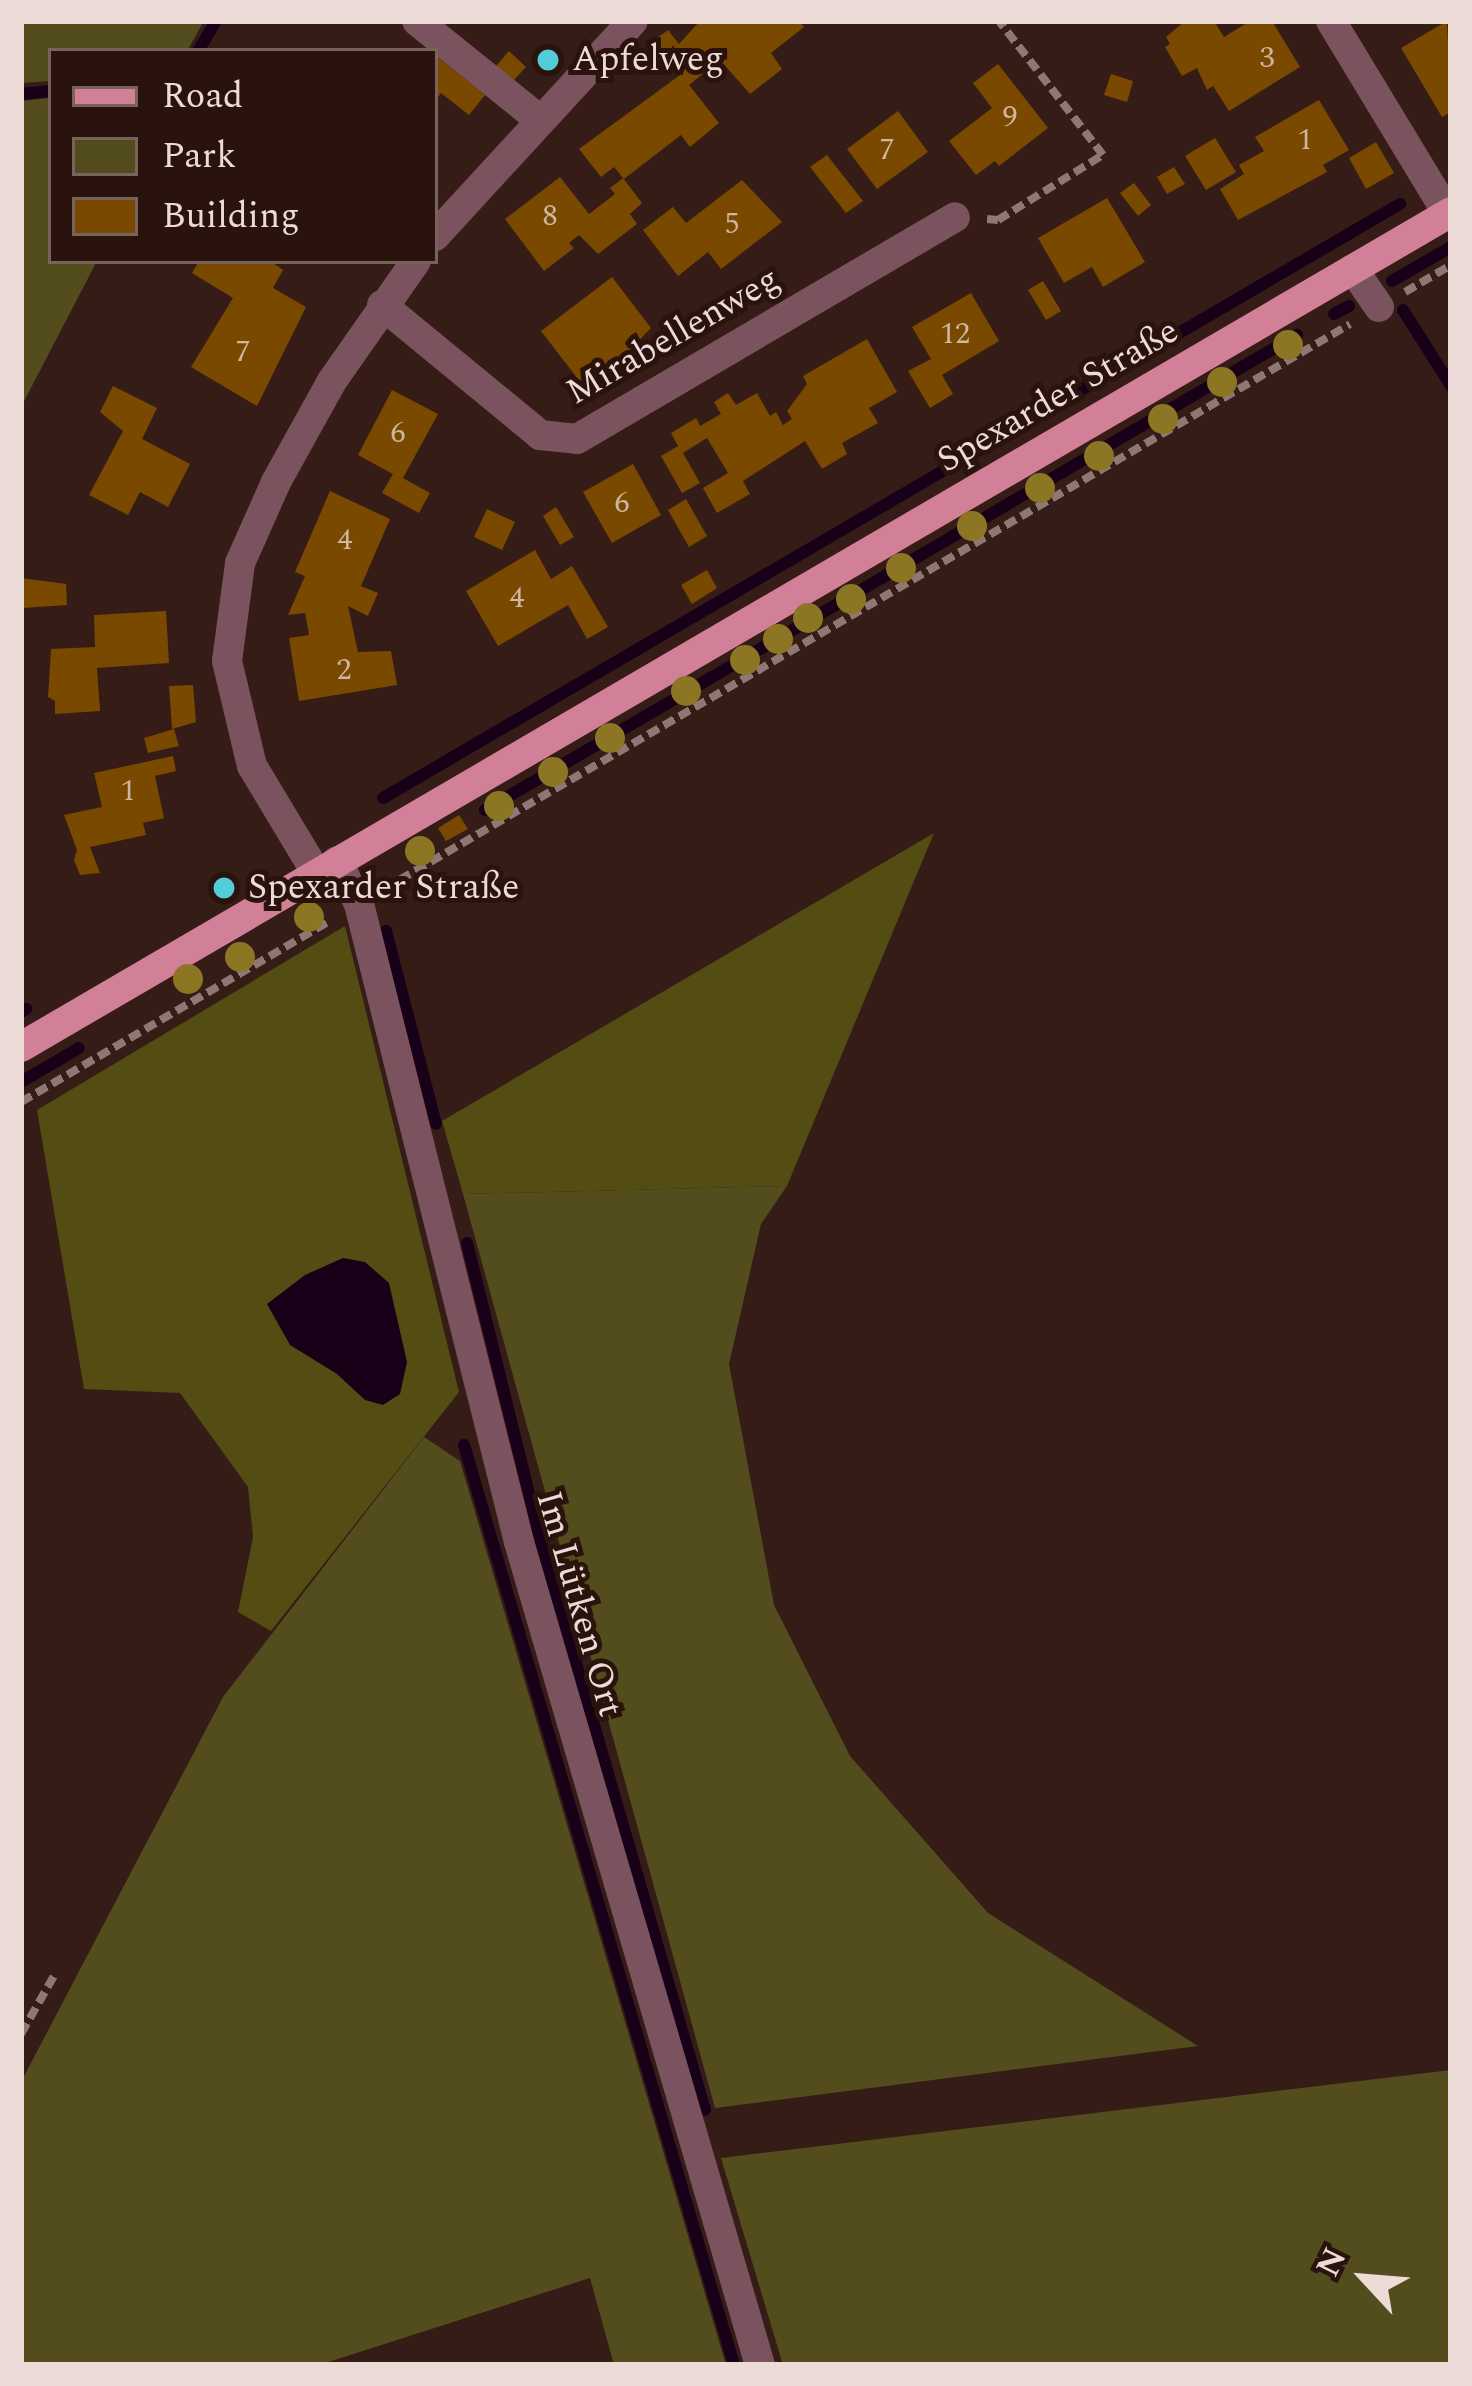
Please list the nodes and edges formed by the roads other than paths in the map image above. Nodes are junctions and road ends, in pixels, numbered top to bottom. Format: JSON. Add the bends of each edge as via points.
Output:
{"nodes":[{"id":1,"x":417,"y":21,"type":"edge"},
{"id":2,"x":633,"y":21,"type":"edge"},
{"id":3,"x":1331,"y":21,"type":"edge"},
{"id":4,"x":539,"y":119,"type":"junction"},
{"id":5,"x":1449,"y":213,"type":"edge"},
{"id":6,"x":955,"y":217,"type":"road end"},
{"id":7,"x":438,"y":233,"type":"edge"},
{"id":8,"x":414,"y":264,"type":"edge"},
{"id":9,"x":1353,"y":269,"type":"junction"},
{"id":10,"x":382,"y":305,"type":"junction"},
{"id":11,"x":1379,"y":307,"type":"road end"},
{"id":12,"x":327,"y":868,"type":"junction"},
{"id":13,"x":21,"y":1047,"type":"edge"},
{"id":14,"x":760,"y":2365,"type":"edge"}],
"edges":[{"from":1,"to":4,"type":"street"},
{"from":2,"to":4,"type":"street"},
{"from":3,"to":5,"type":"street"},
{"from":4,"to":7,"type":"street"},
{"from":5,"to":9,"type":"main road","name":"Spexarder Straße"},
{"from":6,"to":10,"type":"street","name":"Mirabellenweg","via":[[577,439],[540,435]]},
{"from":8,"to":10,"type":"street"},
{"from":9,"to":11,"type":"street"},
{"from":9,"to":12,"type":"main road","name":"Spexarder Straße"},
{"from":10,"to":12,"type":"street","via":[[276,482],[240,563],[227,661],[252,766]]},
{"from":12,"to":13,"type":"main road","name":"Spexarder Straße"},
{"from":12,"to":14,"type":"street","name":"Im Lütken Ort","via":[[359,904],[519,1543]]}]}
